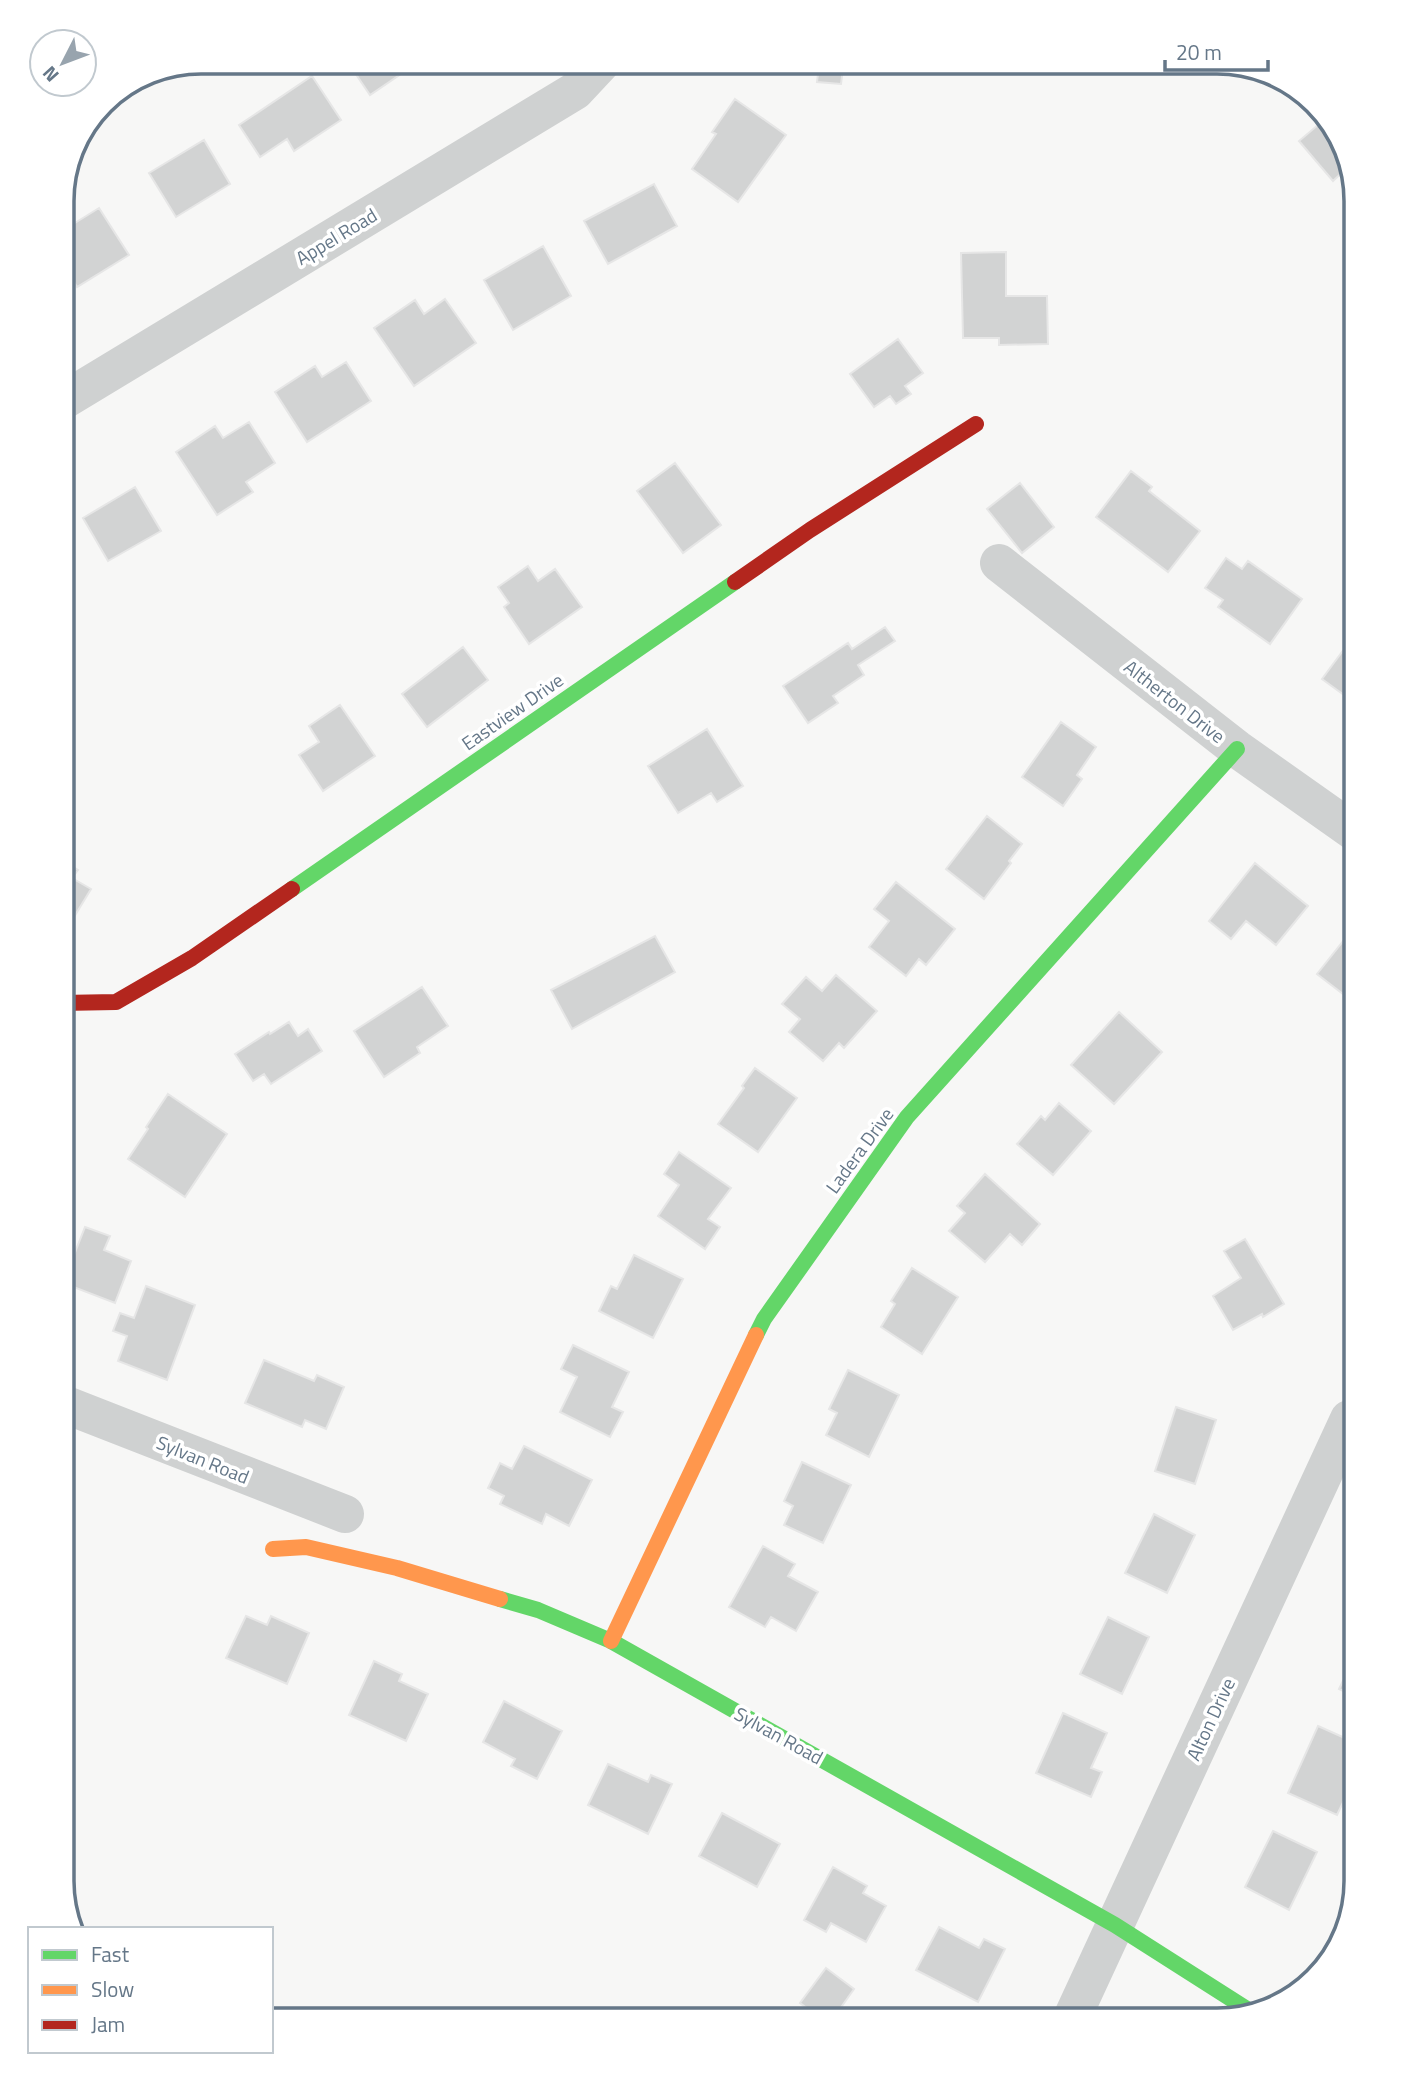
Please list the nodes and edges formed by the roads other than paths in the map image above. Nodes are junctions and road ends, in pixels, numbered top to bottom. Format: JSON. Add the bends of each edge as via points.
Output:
{"nodes":[{"id":1,"x":591,"y":74,"type":"edge"},
{"id":2,"x":74,"y":394,"type":"edge"},
{"id":3,"x":976,"y":424,"type":"dead end"},
{"id":4,"x":999,"y":563,"type":"dead end"},
{"id":5,"x":1237,"y":748,"type":"junction"},
{"id":6,"x":1344,"y":824,"type":"edge"},
{"id":7,"x":74,"y":1003,"type":"edge"},
{"id":8,"x":74,"y":1408,"type":"edge"},
{"id":9,"x":1344,"y":1430,"type":"edge"},
{"id":10,"x":345,"y":1514,"type":"dead end"},
{"id":11,"x":273,"y":1549,"type":"dead end"},
{"id":12,"x":611,"y":1641,"type":"junction"},
{"id":13,"x":1115,"y":1925,"type":"junction"},
{"id":14,"x":1240,"y":2005,"type":"edge"},
{"id":15,"x":1077,"y":2008,"type":"edge"}],
"edges":[{"from":1,"to":2,"type":"street","name":"Appel Road","via":[[575,91]]},
{"from":3,"to":7,"type":"street","name":"Eastview Drive","via":[[810,530],[192,958],[116,1002]]},
{"from":4,"to":5,"type":"street","name":"Altherton Drive"},
{"from":5,"to":6,"type":"street","name":"Altherton Drive"},
{"from":5,"to":12,"type":"street","name":"Ladera Drive","via":[[907,1117],[764,1319]]},
{"from":8,"to":10,"type":"street","name":"Sylvan Road"},
{"from":9,"to":13,"type":"street","name":"Alton Drive"},
{"from":11,"to":12,"type":"street","name":"Sylvan Road","via":[[306,1547],[397,1568],[538,1610]]},
{"from":12,"to":13,"type":"street","name":"Sylvan Road"},
{"from":13,"to":14,"type":"street","name":"Sylvan Road"},
{"from":13,"to":15,"type":"street","name":"Alton Drive"}]}
